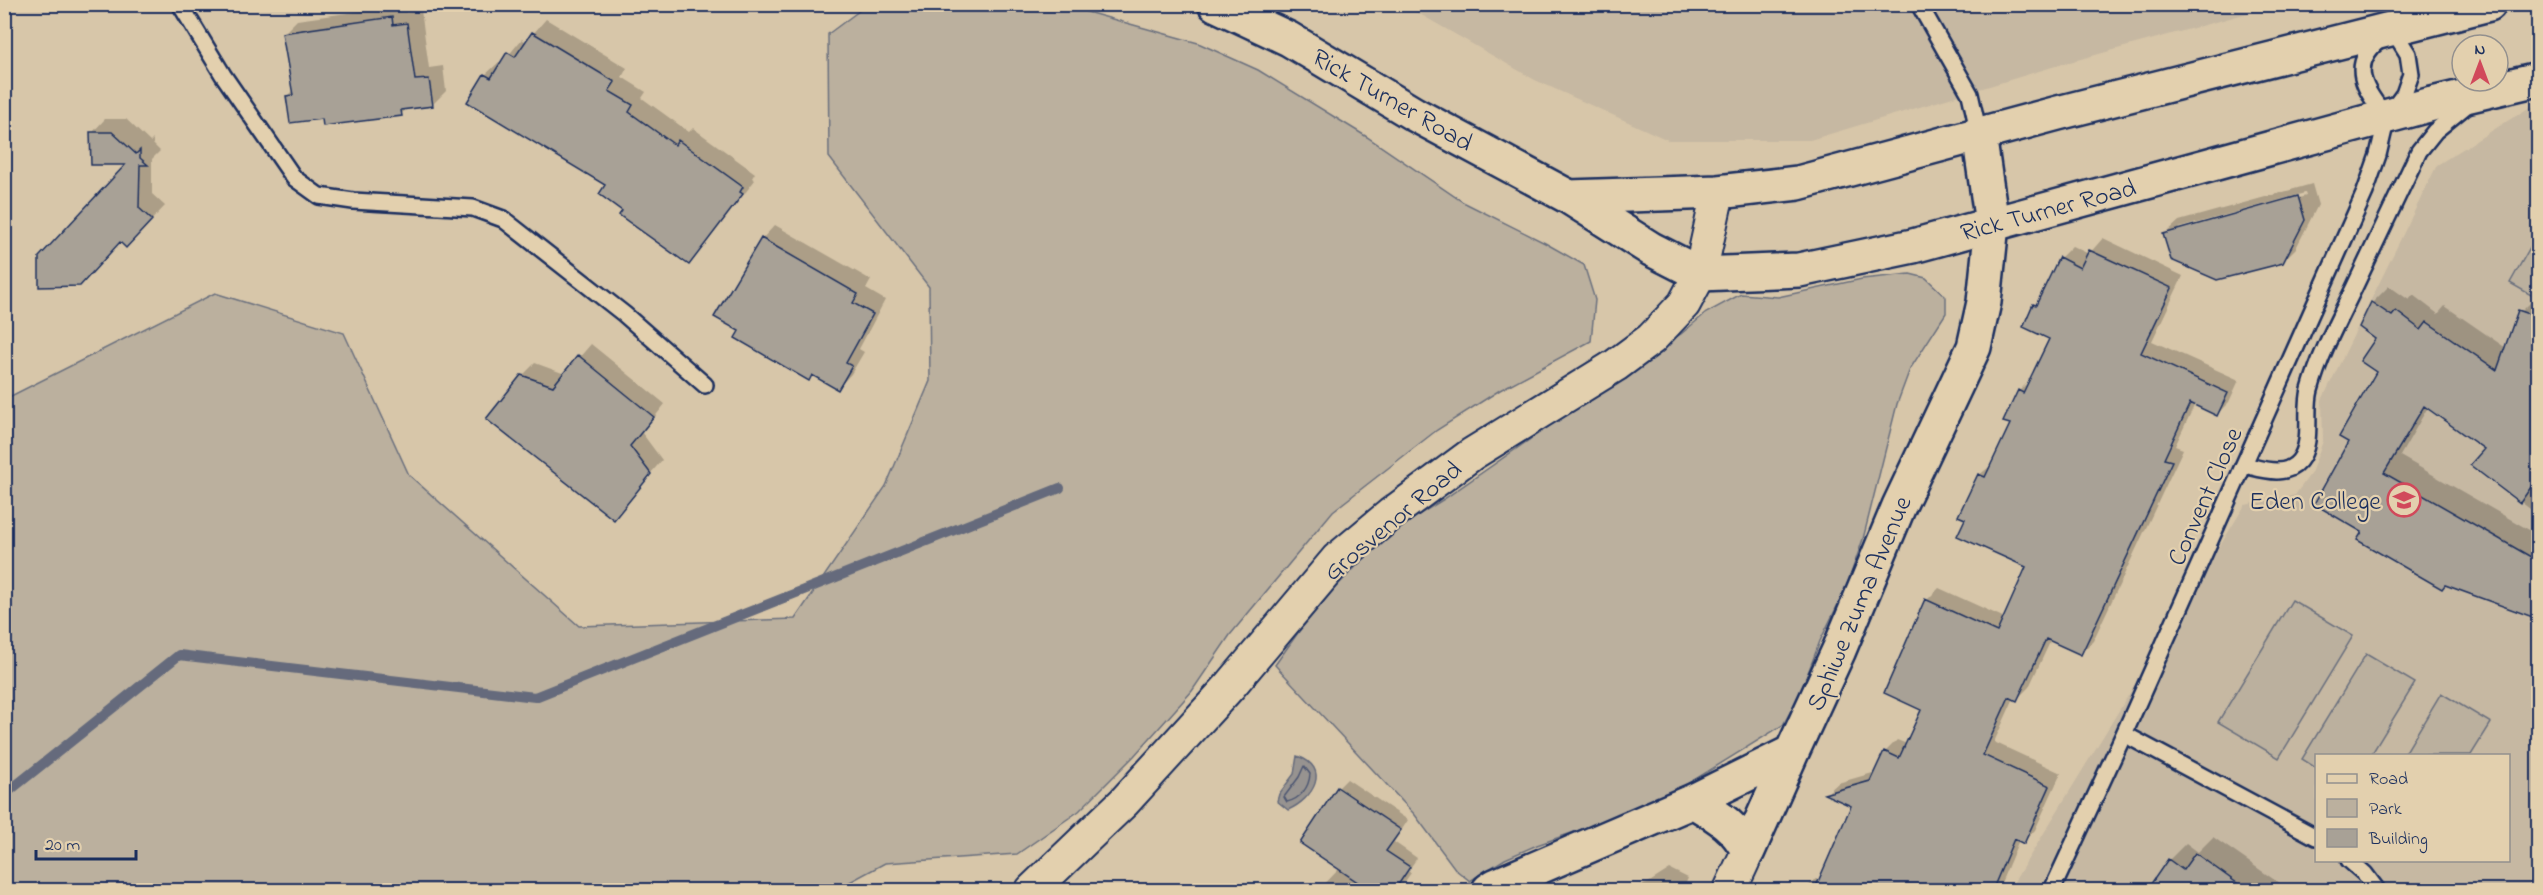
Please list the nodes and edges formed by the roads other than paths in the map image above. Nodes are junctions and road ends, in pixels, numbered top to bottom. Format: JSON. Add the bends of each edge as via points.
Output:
{"nodes":[{"id":1,"x":180,"y":4,"type":"edge"},
{"id":2,"x":1215,"y":4,"type":"edge"},
{"id":3,"x":1919,"y":4,"type":"edge"},
{"id":4,"x":2489,"y":4,"type":"edge"},
{"id":5,"x":2397,"y":17,"type":"edge"},
{"id":6,"x":2538,"y":79,"type":"edge"},
{"id":7,"x":2510,"y":86,"type":"edge"},
{"id":8,"x":2482,"y":93,"type":"joint"},
{"id":9,"x":2387,"y":117,"type":"junction"},
{"id":10,"x":1979,"y":134,"type":"junction"},
{"id":11,"x":1718,"y":192,"type":"junction"},
{"id":12,"x":1569,"y":197,"type":"junction"},
{"id":13,"x":1992,"y":224,"type":"junction"},
{"id":14,"x":1700,"y":274,"type":"junction"},
{"id":15,"x":705,"y":385,"type":"dead end"},
{"id":16,"x":2244,"y":465,"type":"junction"},
{"id":17,"x":2124,"y":734,"type":"junction"},
{"id":18,"x":1792,"y":752,"type":"junction"},
{"id":19,"x":1693,"y":801,"type":"junction"},
{"id":20,"x":2315,"y":836,"type":"edge"},
{"id":21,"x":1748,"y":851,"type":"junction"},
{"id":22,"x":2350,"y":862,"type":"edge"},
{"id":23,"x":1032,"y":891,"type":"edge"},
{"id":24,"x":1489,"y":891,"type":"edge"},
{"id":25,"x":1730,"y":891,"type":"edge"},
{"id":26,"x":2052,"y":891,"type":"edge"},
{"id":27,"x":2377,"y":891,"type":"edge"}],
"edges":[{"from":1,"to":15,"type":"lane","via":[[294,178],[320,196],[473,207],[503,219],[624,314]]},
{"from":2,"to":12,"type":"main road","name":"Rick Turner Road","via":[[1289,39],[1414,114]]},
{"from":3,"to":10,"type":"lane","via":[[1970,94]]},
{"from":4,"to":5,"type":"main road"},
{"from":5,"to":9,"type":"lane","name":"Convent Close","via":[[2411,74],[2404,94]]},
{"from":5,"to":9,"type":"lane","via":[[2371,46],[2363,63],[2362,79],[2369,96]]},
{"from":5,"to":10,"type":"main road"},
{"from":6,"to":7,"type":"main road","name":"Rick Turner Road"},
{"from":8,"to":9,"type":"main road","name":"Rick Turner Road"},
{"from":8,"to":16,"type":"lane","via":[[2435,131],[2419,152],[2322,355],[2310,391],[2307,445],[2299,461],[2287,471]]},
{"from":9,"to":13,"type":"main road","name":"Rick Turner Road"},
{"from":9,"to":16,"type":"lane","name":"Convent Close","via":[[2365,192]]},
{"from":10,"to":11,"type":"main road","via":[[1798,183]]},
{"from":10,"to":13,"type":"main road","name":"Sphiwe Zuma Avenue"},
{"from":11,"to":12,"type":"main road"},
{"from":11,"to":14,"type":"street","name":"Grosvenor Road"},
{"from":12,"to":14,"type":"main road","name":"Rick Turner Road","via":[[1651,249]]},
{"from":13,"to":14,"type":"main road","name":"Rick Turner Road","via":[[1913,246],[1799,270]]},
{"from":13,"to":18,"type":"main road","name":"Sphiwe Zuma Avenue","via":[[1984,302],[1974,346]]},
{"from":14,"to":23,"type":"street","name":"Grosvenor Road","via":[[1684,304],[1651,339],[1472,454],[1337,559],[1223,694],[1124,802]]},
{"from":16,"to":17,"type":"lane","name":"Convent Close"},
{"from":17,"to":20,"type":"lane"},
{"from":17,"to":26,"type":"lane","name":"Convent Close"},
{"from":18,"to":19,"type":"main road"},
{"from":18,"to":21,"type":"main road","name":"Sphiwe Zuma Avenue"},
{"from":19,"to":21,"type":"main road","via":[[1731,826]]},
{"from":19,"to":24,"type":"main road"},
{"from":21,"to":25,"type":"street"},
{"from":22,"to":27,"type":"lane"}]}
